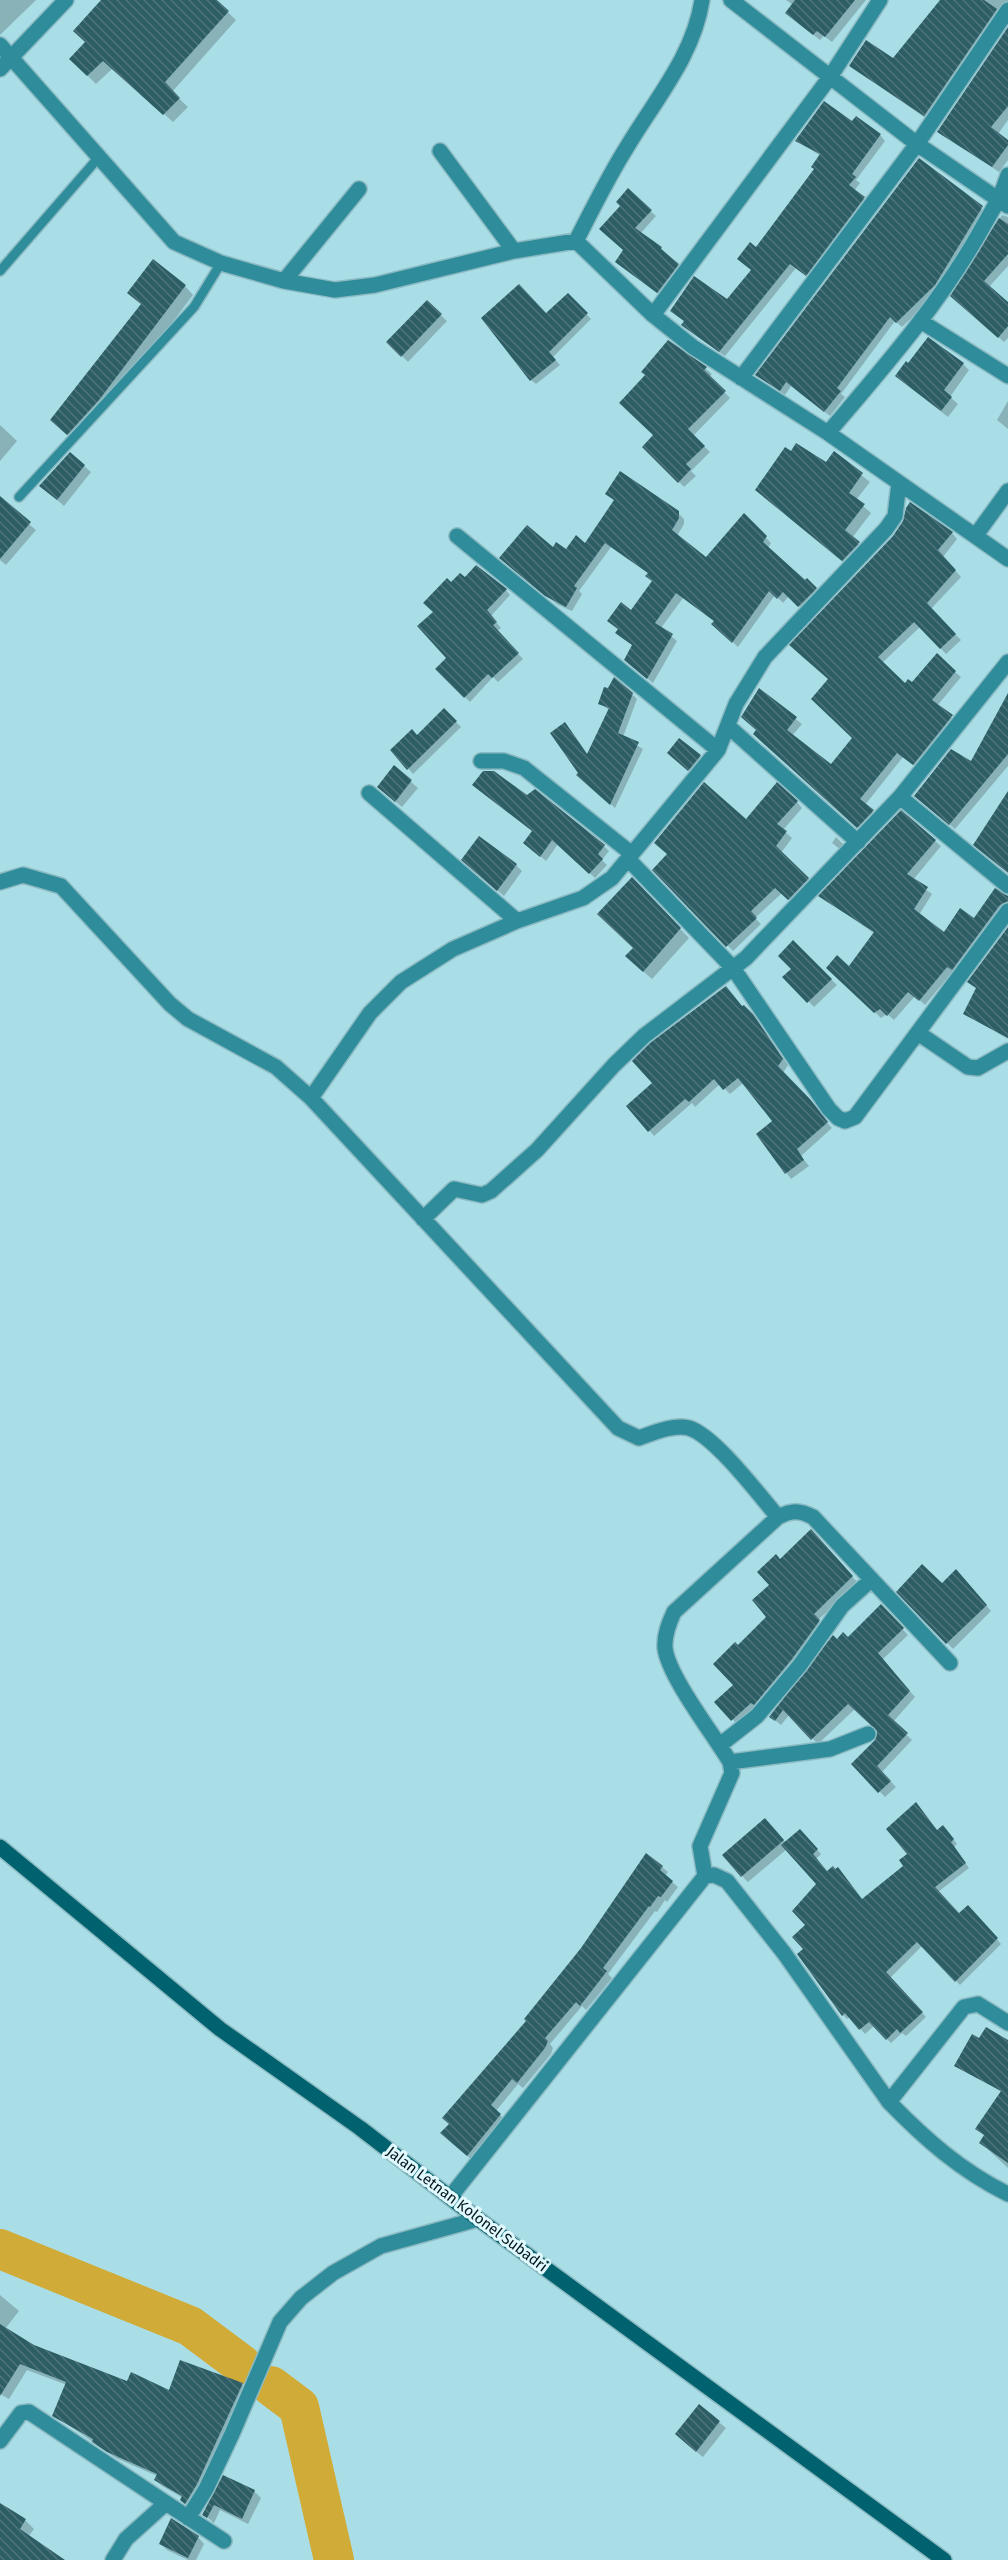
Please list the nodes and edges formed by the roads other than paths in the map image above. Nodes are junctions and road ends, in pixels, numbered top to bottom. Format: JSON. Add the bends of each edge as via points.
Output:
{"nodes":[{"id":1,"x":66,"y":0,"type":"edge"},
{"id":2,"x":702,"y":0,"type":"edge"},
{"id":3,"x":731,"y":0,"type":"edge"},
{"id":4,"x":880,"y":0,"type":"edge"},
{"id":5,"x":750,"y":5,"type":"edge"},
{"id":6,"x":1008,"y":10,"type":"edge"},
{"id":7,"x":0,"y":45,"type":"edge"},
{"id":8,"x":5,"y":63,"type":"edge"},
{"id":9,"x":830,"y":77,"type":"junction"},
{"id":10,"x":917,"y":144,"type":"junction"},
{"id":11,"x":440,"y":151,"type":"dead end"},
{"id":12,"x":99,"y":157,"type":"junction"},
{"id":13,"x":1008,"y":175,"type":"edge"},
{"id":14,"x":359,"y":189,"type":"dead end"},
{"id":15,"x":1004,"y":203,"type":"edge"},
{"id":16,"x":576,"y":241,"type":"junction"},
{"id":17,"x":514,"y":251,"type":"junction"},
{"id":18,"x":221,"y":262,"type":"junction"},
{"id":19,"x":0,"y":271,"type":"edge"},
{"id":20,"x":284,"y":281,"type":"junction"},
{"id":21,"x":653,"y":315,"type":"junction"},
{"id":22,"x":922,"y":321,"type":"junction"},
{"id":23,"x":1008,"y":376,"type":"edge"},
{"id":24,"x":741,"y":378,"type":"junction"},
{"id":25,"x":828,"y":433,"type":"junction"},
{"id":26,"x":899,"y":483,"type":"junction"},
{"id":27,"x":1008,"y":491,"type":"edge"},
{"id":28,"x":19,"y":497,"type":"dead end"},
{"id":29,"x":457,"y":536,"type":"dead end"},
{"id":30,"x":976,"y":536,"type":"junction"},
{"id":31,"x":1008,"y":559,"type":"edge"},
{"id":32,"x":1008,"y":662,"type":"edge"},
{"id":33,"x":729,"y":727,"type":"junction"},
{"id":34,"x":718,"y":750,"type":"junction"},
{"id":35,"x":481,"y":761,"type":"dead end"},
{"id":36,"x":369,"y":793,"type":"dead end"},
{"id":37,"x":900,"y":797,"type":"junction"},
{"id":38,"x":858,"y":842,"type":"junction"},
{"id":39,"x":630,"y":856,"type":"junction"},
{"id":40,"x":0,"y":882,"type":"edge"},
{"id":41,"x":1008,"y":886,"type":"edge"},
{"id":42,"x":1008,"y":911,"type":"edge"},
{"id":43,"x":518,"y":921,"type":"junction"},
{"id":44,"x":733,"y":968,"type":"junction"},
{"id":45,"x":918,"y":1032,"type":"junction"},
{"id":46,"x":1008,"y":1051,"type":"edge"},
{"id":47,"x":311,"y":1098,"type":"junction"},
{"id":48,"x":423,"y":1218,"type":"junction"},
{"id":49,"x":778,"y":1517,"type":"junction"},
{"id":50,"x":871,"y":1580,"type":"junction"},
{"id":51,"x":950,"y":1663,"type":"dead end"},
{"id":52,"x":868,"y":1734,"type":"dead end"},
{"id":53,"x":720,"y":1745,"type":"junction"},
{"id":54,"x":730,"y":1762,"type":"junction"},
{"id":55,"x":0,"y":1847,"type":"edge"},
{"id":56,"x":705,"y":1876,"type":"junction"},
{"id":57,"x":1008,"y":2023,"type":"edge"},
{"id":58,"x":889,"y":2102,"type":"junction"},
{"id":59,"x":1008,"y":2194,"type":"edge"},
{"id":60,"x":451,"y":2196,"type":"junction"},
{"id":61,"x":478,"y":2219,"type":"junction"},
{"id":62,"x":0,"y":2440,"type":"edge"},
{"id":63,"x":166,"y":2503,"type":"junction"},
{"id":64,"x":188,"y":2518,"type":"junction"},
{"id":65,"x":224,"y":2541,"type":"dead end"},
{"id":66,"x":113,"y":2560,"type":"edge"},
{"id":67,"x":944,"y":2560,"type":"edge"}],
"edges":[{"from":1,"to":8,"type":"street"},
{"from":2,"to":16,"type":"street","via":[[699,24],[673,75],[626,148]]},
{"from":3,"to":5,"type":"street"},
{"from":4,"to":9,"type":"street"},
{"from":5,"to":9,"type":"street"},
{"from":6,"to":10,"type":"street"},
{"from":7,"to":8,"type":"street"},
{"from":8,"to":12,"type":"street"},
{"from":9,"to":10,"type":"street"},
{"from":9,"to":21,"type":"street"},
{"from":10,"to":15,"type":"street"},
{"from":10,"to":24,"type":"street"},
{"from":11,"to":17,"type":"street"},
{"from":12,"to":18,"type":"street","via":[[174,242]]},
{"from":12,"to":19,"type":"lane"},
{"from":13,"to":15,"type":"street"},
{"from":14,"to":20,"type":"street"},
{"from":15,"to":22,"type":"street"},
{"from":16,"to":17,"type":"street"},
{"from":16,"to":21,"type":"street"},
{"from":17,"to":20,"type":"street","via":[[375,285],[335,290]]},
{"from":18,"to":20,"type":"street"},
{"from":18,"to":28,"type":"lane","via":[[194,307]]},
{"from":21,"to":24,"type":"street"},
{"from":22,"to":23,"type":"street"},
{"from":22,"to":25,"type":"street"},
{"from":24,"to":25,"type":"street"},
{"from":25,"to":26,"type":"street"},
{"from":26,"to":30,"type":"street"},
{"from":26,"to":33,"type":"street","via":[[895,516],[886,529],[765,657],[736,704]]},
{"from":27,"to":30,"type":"street"},
{"from":29,"to":34,"type":"street"},
{"from":30,"to":31,"type":"street"},
{"from":32,"to":37,"type":"street"},
{"from":33,"to":34,"type":"street"},
{"from":33,"to":38,"type":"street"},
{"from":34,"to":39,"type":"street"},
{"from":35,"to":39,"type":"street","via":[[504,761],[524,768]]},
{"from":36,"to":43,"type":"street"},
{"from":37,"to":38,"type":"street"},
{"from":37,"to":41,"type":"street"},
{"from":38,"to":44,"type":"street"},
{"from":39,"to":43,"type":"street","via":[[596,891]]},
{"from":39,"to":44,"type":"street"},
{"from":40,"to":47,"type":"street","via":[[23,875],[62,886],[170,1004],[188,1019],[276,1067]]},
{"from":42,"to":45,"type":"street"},
{"from":43,"to":47,"type":"street","via":[[453,949],[401,982],[369,1013]]},
{"from":44,"to":45,"type":"street","via":[[797,1063],[838,1118],[845,1121],[855,1117]]},
{"from":44,"to":48,"type":"street","via":[[644,1036],[552,1134],[491,1191],[482,1195],[454,1189]]},
{"from":45,"to":46,"type":"street","via":[[968,1067],[978,1068]]},
{"from":47,"to":48,"type":"street"},
{"from":48,"to":49,"type":"street","via":[[618,1428],[639,1438],[670,1428],[689,1428],[717,1448]]},
{"from":49,"to":50,"type":"street","via":[[790,1511],[813,1517]]},
{"from":49,"to":53,"type":"street","via":[[674,1611],[667,1626],[665,1647],[670,1666]]},
{"from":50,"to":51,"type":"street"},
{"from":50,"to":53,"type":"street","via":[[842,1606],[757,1716]]},
{"from":52,"to":54,"type":"street","via":[[830,1749]]},
{"from":53,"to":54,"type":"street"},
{"from":54,"to":56,"type":"street","via":[[732,1773],[700,1846]]},
{"from":55,"to":60,"type":"main road","name":"Jalan Letnan Kolonel Subadri","via":[[220,2029]]},
{"from":56,"to":58,"type":"street","via":[[727,1881],[784,1953]]},
{"from":56,"to":60,"type":"street"},
{"from":57,"to":58,"type":"street","via":[[978,2004],[964,2007]]},
{"from":58,"to":59,"type":"street","via":[[929,2143]]},
{"from":60,"to":61,"type":"main road","name":"Jalan Letnan Kolonel Subadri"},
{"from":61,"to":64,"type":"street","via":[[381,2246],[333,2273],[301,2298],[276,2331],[232,2434]]},
{"from":61,"to":67,"type":"main road","name":"Jalan Letnan Kolonel Subadri"},
{"from":62,"to":63,"type":"street","via":[[21,2413],[29,2412]]},
{"from":63,"to":64,"type":"street"},
{"from":63,"to":66,"type":"street","via":[[126,2539]]},
{"from":64,"to":65,"type":"street"}]}
